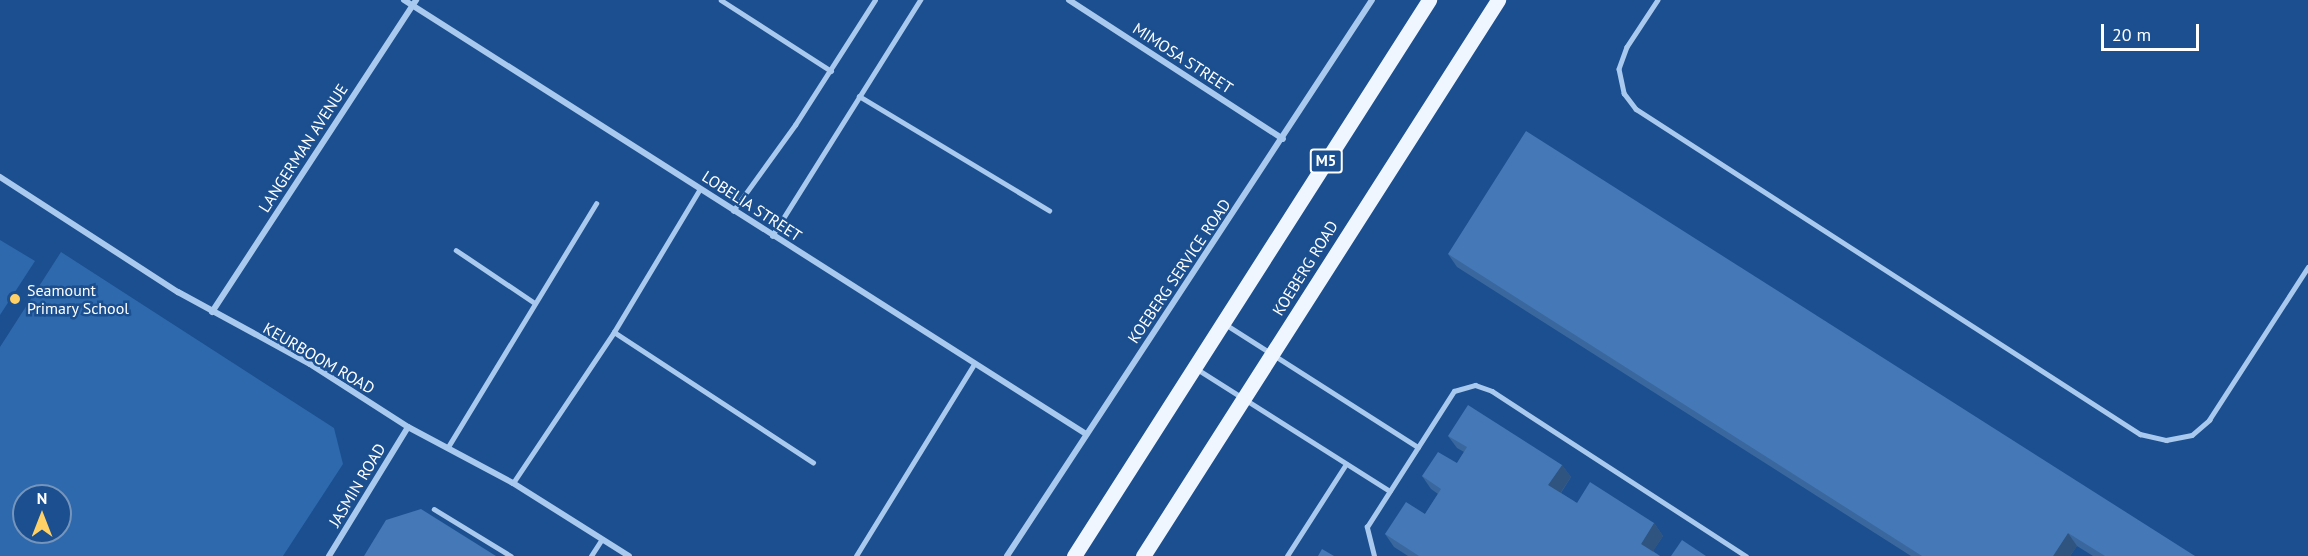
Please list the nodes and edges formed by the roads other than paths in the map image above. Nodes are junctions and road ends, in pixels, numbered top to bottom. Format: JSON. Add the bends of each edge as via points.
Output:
{"nodes":[{"id":1,"x":404,"y":0,"type":"edge"},
{"id":2,"x":721,"y":0,"type":"edge"},
{"id":3,"x":875,"y":0,"type":"edge"},
{"id":4,"x":920,"y":0,"type":"edge"},
{"id":5,"x":1069,"y":0,"type":"edge"},
{"id":6,"x":1372,"y":0,"type":"edge"},
{"id":7,"x":1429,"y":0,"type":"edge"},
{"id":8,"x":1498,"y":0,"type":"edge"},
{"id":9,"x":1658,"y":0,"type":"edge"},
{"id":10,"x":414,"y":3,"type":"edge"},
{"id":11,"x":831,"y":70,"type":"junction"},
{"id":12,"x":858,"y":96,"type":"junction"},
{"id":13,"x":1283,"y":139,"type":"junction"},
{"id":14,"x":0,"y":177,"type":"edge"},
{"id":15,"x":700,"y":189,"type":"junction"},
{"id":16,"x":596,"y":204,"type":"dead end"},
{"id":17,"x":1049,"y":210,"type":"dead end"},
{"id":18,"x":734,"y":211,"type":"junction"},
{"id":19,"x":772,"y":236,"type":"junction"},
{"id":20,"x":456,"y":250,"type":"dead end"},
{"id":21,"x":2308,"y":267,"type":"edge"},
{"id":22,"x":535,"y":303,"type":"junction"},
{"id":23,"x":212,"y":312,"type":"junction"},
{"id":24,"x":1223,"y":322,"type":"junction"},
{"id":25,"x":614,"y":332,"type":"junction"},
{"id":26,"x":1272,"y":354,"type":"junction"},
{"id":27,"x":974,"y":364,"type":"junction"},
{"id":28,"x":1194,"y":367,"type":"junction"},
{"id":29,"x":1244,"y":399,"type":"junction"},
{"id":30,"x":408,"y":427,"type":"junction"},
{"id":31,"x":1086,"y":434,"type":"junction"},
{"id":32,"x":448,"y":447,"type":"junction"},
{"id":33,"x":1418,"y":447,"type":"junction"},
{"id":34,"x":813,"y":462,"type":"dead end"},
{"id":35,"x":1346,"y":464,"type":"junction"},
{"id":36,"x":513,"y":483,"type":"junction"},
{"id":37,"x":1390,"y":491,"type":"junction"},
{"id":38,"x":434,"y":509,"type":"dead end"},
{"id":39,"x":602,"y":539,"type":"junction"},
{"id":40,"x":329,"y":556,"type":"edge"},
{"id":41,"x":512,"y":556,"type":"edge"},
{"id":42,"x":591,"y":556,"type":"edge"},
{"id":43,"x":629,"y":556,"type":"edge"},
{"id":44,"x":856,"y":556,"type":"edge"},
{"id":45,"x":1007,"y":556,"type":"edge"},
{"id":46,"x":1074,"y":556,"type":"edge"},
{"id":47,"x":1143,"y":556,"type":"edge"},
{"id":48,"x":1287,"y":556,"type":"edge"},
{"id":49,"x":1374,"y":556,"type":"edge"},
{"id":50,"x":1746,"y":556,"type":"edge"}],
"edges":[{"from":1,"to":10,"type":"street","name":"LOBELIA STREET"},
{"from":2,"to":11,"type":"lane"},
{"from":3,"to":11,"type":"lane"},
{"from":4,"to":12,"type":"lane"},
{"from":5,"to":13,"type":"street","name":"MIMOSA STREET"},
{"from":6,"to":13,"type":"street","name":"KOEBERG SERVICE ROAD"},
{"from":7,"to":24,"type":"main road","number":"M5"},
{"from":8,"to":26,"type":"main road","name":"KOEBERG ROAD"},
{"from":9,"to":21,"type":"lane","via":[[1627,47],[1619,69],[1624,93],[1636,109],[2140,434],[2166,440],[2192,435],[2209,420]]},
{"from":10,"to":15,"type":"street","name":"LOBELIA STREET"},
{"from":10,"to":23,"type":"street","name":"LANGERMAN AVENUE"},
{"from":11,"to":18,"type":"lane"},
{"from":12,"to":17,"type":"lane"},
{"from":12,"to":19,"type":"lane"},
{"from":13,"to":31,"type":"street","name":"KOEBERG SERVICE ROAD"},
{"from":14,"to":23,"type":"street","name":"KEURBOOM ROAD"},
{"from":15,"to":18,"type":"street","name":"LOBELIA STREET"},
{"from":15,"to":25,"type":"lane"},
{"from":16,"to":22,"type":"lane"},
{"from":18,"to":19,"type":"street","name":"LOBELIA STREET"},
{"from":19,"to":27,"type":"street","name":"LOBELIA STREET"},
{"from":20,"to":22,"type":"lane"},
{"from":22,"to":32,"type":"lane"},
{"from":23,"to":30,"type":"street","name":"KEURBOOM ROAD","via":[[310,364]]},
{"from":24,"to":26,"type":"lane"},
{"from":24,"to":28,"type":"main road","number":"M5"},
{"from":25,"to":34,"type":"lane"},
{"from":25,"to":36,"type":"lane"},
{"from":26,"to":29,"type":"main road","name":"KOEBERG ROAD"},
{"from":26,"to":33,"type":"lane"},
{"from":27,"to":31,"type":"street","name":"LOBELIA STREET"},
{"from":27,"to":44,"type":"lane"},
{"from":28,"to":29,"type":"lane"},
{"from":28,"to":46,"type":"main road","number":"M5"},
{"from":29,"to":35,"type":"lane"},
{"from":29,"to":47,"type":"main road","name":"KOEBERG ROAD"},
{"from":30,"to":32,"type":"street","name":"KEURBOOM ROAD"},
{"from":30,"to":40,"type":"street","name":"JASMIN ROAD"},
{"from":31,"to":45,"type":"street","name":"KOEBERG SERVICE ROAD"},
{"from":32,"to":36,"type":"street","name":"KEURBOOM ROAD"},
{"from":33,"to":37,"type":"lane"},
{"from":33,"to":50,"type":"lane","via":[[1454,391],[1475,386],[1492,391]]},
{"from":35,"to":37,"type":"lane"},
{"from":35,"to":48,"type":"lane"},
{"from":36,"to":39,"type":"street","name":"KEURBOOM ROAD"},
{"from":37,"to":49,"type":"lane","via":[[1367,527]]},
{"from":38,"to":41,"type":"lane"},
{"from":39,"to":42,"type":"lane"},
{"from":39,"to":43,"type":"street","name":"KEURBOOM ROAD"}]}
